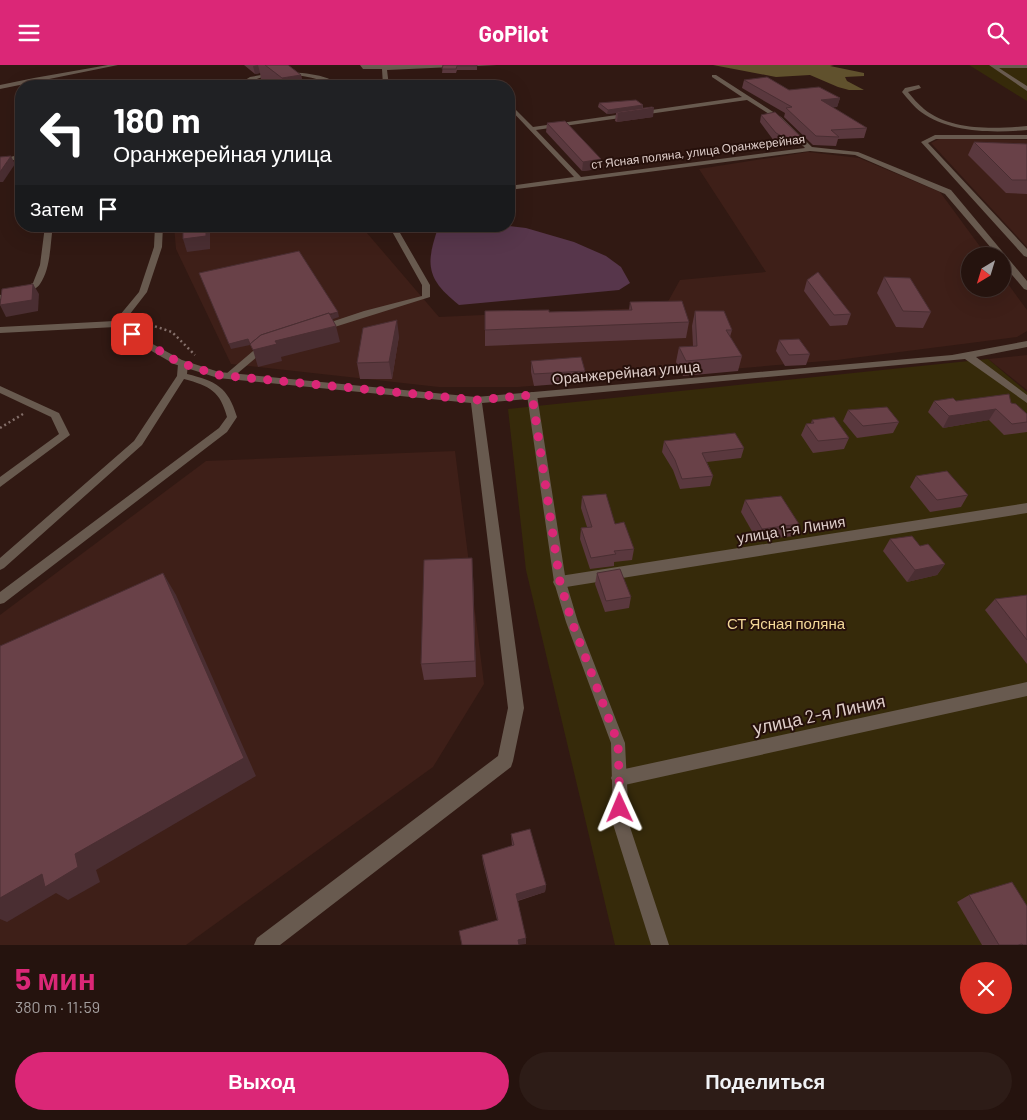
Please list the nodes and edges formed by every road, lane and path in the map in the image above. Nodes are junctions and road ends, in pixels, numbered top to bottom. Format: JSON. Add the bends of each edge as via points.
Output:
{"nodes":[{"id":1,"x":116,"y":65,"type":"edge"},
{"id":2,"x":363,"y":65,"type":"edge"},
{"id":3,"x":494,"y":65,"type":"edge"},
{"id":4,"x":993,"y":66,"type":"edge"},
{"id":5,"x":1027,"y":66,"type":"edge"},
{"id":6,"x":268,"y":67,"type":"edge"},
{"id":7,"x":384,"y":68,"type":"junction"},
{"id":8,"x":270,"y":73,"type":"junction"},
{"id":9,"x":714,"y":77,"type":"dead end"},
{"id":10,"x":30,"y":80,"type":"edge"},
{"id":11,"x":247,"y":80,"type":"edge"},
{"id":12,"x":318,"y":80,"type":"edge"},
{"id":13,"x":385,"y":80,"type":"edge"},
{"id":14,"x":15,"y":83,"type":"edge"},
{"id":15,"x":0,"y":87,"type":"edge"},
{"id":16,"x":919,"y":87,"type":"dead end"},
{"id":17,"x":1027,"y":89,"type":"edge"},
{"id":18,"x":747,"y":97,"type":"junction"},
{"id":19,"x":515,"y":112,"type":"edge"},
{"id":20,"x":1027,"y":129,"type":"edge"},
{"id":21,"x":532,"y":130,"type":"junction"},
{"id":22,"x":1027,"y":137,"type":"edge"},
{"id":23,"x":810,"y":149,"type":"junction"},
{"id":24,"x":15,"y":158,"type":"edge"},
{"id":25,"x":0,"y":162,"type":"edge"},
{"id":26,"x":579,"y":179,"type":"junction"},
{"id":27,"x":515,"y":187,"type":"edge"},
{"id":28,"x":48,"y":232,"type":"edge"},
{"id":29,"x":159,"y":232,"type":"edge"},
{"id":30,"x":395,"y":232,"type":"edge"},
{"id":31,"x":994,"y":247,"type":"edge"},
{"id":32,"x":1027,"y":254,"type":"edge"},
{"id":33,"x":1011,"y":268,"type":"edge"},
{"id":34,"x":1027,"y":287,"type":"edge"},
{"id":35,"x":0,"y":297,"type":"edge"},
{"id":36,"x":120,"y":321,"type":"junction"},
{"id":37,"x":0,"y":330,"type":"edge"},
{"id":38,"x":315,"y":331,"type":"edge"},
{"id":39,"x":280,"y":342,"type":"edge"},
{"id":40,"x":1027,"y":343,"type":"edge"},
{"id":41,"x":967,"y":355,"type":"junction"},
{"id":42,"x":183,"y":364,"type":"junction"},
{"id":43,"x":208,"y":372,"type":"junction"},
{"id":44,"x":182,"y":376,"type":"junction"},
{"id":45,"x":229,"y":376,"type":"junction"},
{"id":46,"x":0,"y":389,"type":"edge"},
{"id":47,"x":532,"y":395,"type":"junction"},
{"id":48,"x":476,"y":400,"type":"junction"},
{"id":49,"x":1027,"y":400,"type":"edge"},
{"id":50,"x":35,"y":405,"type":"junction"},
{"id":51,"x":0,"y":428,"type":"edge"},
{"id":52,"x":0,"y":483,"type":"edge"},
{"id":53,"x":1027,"y":508,"type":"edge"},
{"id":54,"x":0,"y":565,"type":"edge"},
{"id":55,"x":560,"y":582,"type":"junction"},
{"id":56,"x":0,"y":599,"type":"edge"},
{"id":57,"x":1027,"y":689,"type":"edge"},
{"id":58,"x":620,"y":778,"type":"junction"},
{"id":59,"x":264,"y":945,"type":"edge"},
{"id":60,"x":660,"y":945,"type":"edge"}],
"edges":[{"from":1,"to":10,"type":"lane"},
{"from":2,"to":7,"type":"street"},
{"from":3,"to":7,"type":"street"},
{"from":4,"to":5,"type":"street"},
{"from":4,"to":17,"type":"street"},
{"from":6,"to":8,"type":"street"},
{"from":7,"to":13,"type":"street"},
{"from":8,"to":11,"type":"street"},
{"from":8,"to":12,"type":"street","via":[[290,72]]},
{"from":9,"to":18,"type":"street"},
{"from":14,"to":15,"type":"lane"},
{"from":16,"to":20,"type":"lane","via":[[905,92],[923,111],[936,118],[977,128]]},
{"from":18,"to":21,"type":"street"},
{"from":18,"to":23,"type":"street","via":[[779,118]]},
{"from":19,"to":21,"type":"street"},
{"from":21,"to":26,"type":"street"},
{"from":22,"to":32,"type":"street","via":[[935,137],[924,142]]},
{"from":23,"to":26,"type":"street","name":"ст Ясная поляна, улица Оранжерейная"},
{"from":23,"to":31,"type":"street","name":"ст Ясная поляна, улица Оранжерейная","via":[[856,153],[948,192]]},
{"from":24,"to":25,"type":"lane"},
{"from":26,"to":27,"type":"street","name":"ст Ясная поляна, улица Оранжерейная"},
{"from":28,"to":35,"type":"lane","via":[[44,265],[36,284],[13,295]]},
{"from":29,"to":36,"type":"street","via":[[158,247],[143,292]]},
{"from":30,"to":38,"type":"lane","via":[[426,285],[426,297]]},
{"from":33,"to":34,"type":"street","name":"ст Ясная поляна, улица Оранжерейная"},
{"from":36,"to":37,"type":"street"},
{"from":36,"to":42,"type":"street","name":"Оранжерейная улица","via":[[146,344]]},
{"from":36,"to":43,"type":"path","via":[[155,325],[172,332]]},
{"from":39,"to":45,"type":"lane","via":[[262,347]]},
{"from":40,"to":41,"type":"street","name":"Оранжерейная улица"},
{"from":41,"to":47,"type":"street","name":"Оранжерейная улица"},
{"from":41,"to":49,"type":"street"},
{"from":42,"to":43,"type":"street","name":"Оранжерейная улица"},
{"from":42,"to":44,"type":"lane"},
{"from":43,"to":45,"type":"street","name":"Оранжерейная улица"},
{"from":44,"to":54,"type":"lane","via":[[138,443]]},
{"from":44,"to":56,"type":"lane","via":[[209,382],[220,390],[229,404],[232,417],[223,430]]},
{"from":45,"to":48,"type":"street","name":"Оранжерейная улица"},
{"from":46,"to":50,"type":"lane"},
{"from":47,"to":48,"type":"street","name":"Оранжерейная улица"},
{"from":47,"to":55,"type":"lane"},
{"from":48,"to":59,"type":"street","via":[[516,709],[505,761]]},
{"from":50,"to":51,"type":"path"},
{"from":50,"to":52,"type":"lane","via":[[55,415],[65,435]]},
{"from":53,"to":55,"type":"street","name":"улица 1-я Линия"},
{"from":55,"to":58,"type":"lane","via":[[618,743]]},
{"from":57,"to":58,"type":"street","name":"улица 2-я Линия"},
{"from":58,"to":60,"type":"lane","via":[[621,824]]}]}
